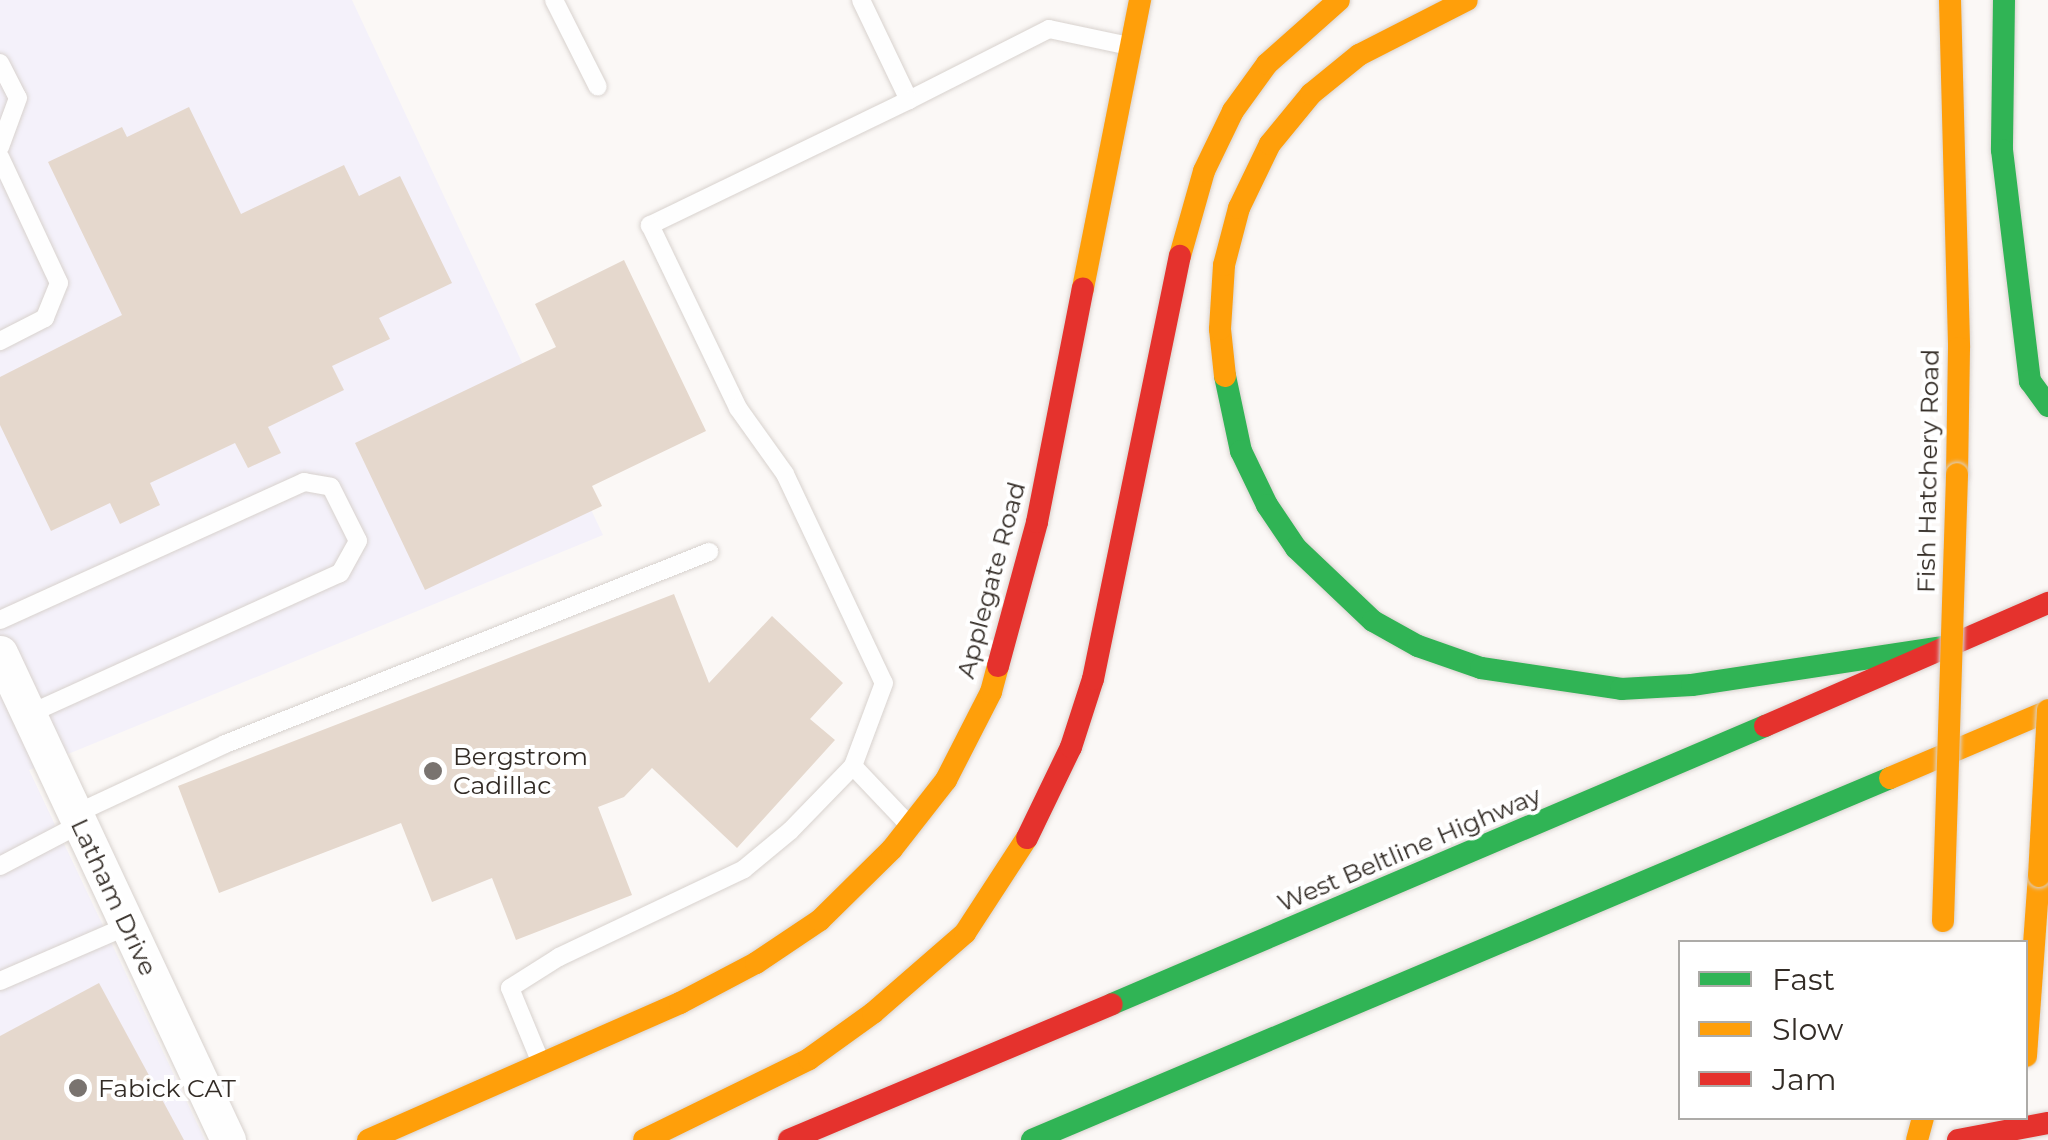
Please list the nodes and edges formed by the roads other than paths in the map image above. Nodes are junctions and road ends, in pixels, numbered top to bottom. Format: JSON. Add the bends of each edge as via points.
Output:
{"nodes":[{"id":1,"x":554,"y":0,"type":"edge"},
{"id":2,"x":861,"y":0,"type":"edge"},
{"id":3,"x":1140,"y":0,"type":"edge"},
{"id":4,"x":1338,"y":0,"type":"edge"},
{"id":5,"x":1466,"y":0,"type":"edge"},
{"id":6,"x":1950,"y":0,"type":"edge"},
{"id":7,"x":2004,"y":0,"type":"edge"},
{"id":8,"x":1130,"y":46,"type":"junction"},
{"id":9,"x":0,"y":63,"type":"edge"},
{"id":10,"x":598,"y":87,"type":"dead end"},
{"id":11,"x":909,"y":100,"type":"junction"},
{"id":12,"x":0,"y":147,"type":"edge"},
{"id":13,"x":0,"y":157,"type":"edge"},
{"id":14,"x":0,"y":342,"type":"edge"},
{"id":15,"x":2048,"y":406,"type":"edge"},
{"id":16,"x":709,"y":552,"type":"dead end"},
{"id":17,"x":2048,"y":604,"type":"edge"},
{"id":18,"x":0,"y":620,"type":"edge"},
{"id":19,"x":1950,"y":646,"type":"junction"},
{"id":20,"x":0,"y":653,"type":"edge"},
{"id":21,"x":2048,"y":711,"type":"edge"},
{"id":22,"x":28,"y":714,"type":"junction"},
{"id":23,"x":853,"y":766,"type":"junction"},
{"id":24,"x":78,"y":819,"type":"junction"},
{"id":25,"x":910,"y":826,"type":"junction"},
{"id":26,"x":0,"y":866,"type":"edge"},
{"id":27,"x":127,"y":926,"type":"junction"},
{"id":28,"x":1942,"y":932,"type":"edge"},
{"id":29,"x":0,"y":981,"type":"edge"},
{"id":30,"x":2028,"y":1028,"type":"edge"},
{"id":31,"x":541,"y":1064,"type":"junction"},
{"id":32,"x":2048,"y":1124,"type":"edge"},
{"id":33,"x":2023,"y":1128,"type":"edge"},
{"id":34,"x":228,"y":1140,"type":"edge"},
{"id":35,"x":368,"y":1140,"type":"edge"},
{"id":36,"x":644,"y":1140,"type":"edge"},
{"id":37,"x":789,"y":1140,"type":"edge"},
{"id":38,"x":1032,"y":1140,"type":"edge"},
{"id":39,"x":1958,"y":1140,"type":"edge"}],
"edges":[{"from":1,"to":10,"type":"lane"},
{"from":2,"to":11,"type":"lane"},
{"from":3,"to":8,"type":"main road","name":"Applegate Road"},
{"from":4,"to":36,"type":"main road","via":[[1267,64],[1233,110],[1204,171],[1185,230],[1093,678],[1038,820],[966,932],[874,1013],[809,1059]]},
{"from":5,"to":19,"type":"main road","via":[[1359,55],[1310,94],[1270,144],[1239,208],[1224,265],[1227,390],[1241,451],[1296,548],[1373,620],[1418,646],[1481,668],[1549,680],[1621,689],[1692,685]]},
{"from":6,"to":28,"type":"main road","name":"Fish Hatchery Road","bridge":true,"via":[[1958,474]]},
{"from":7,"to":15,"type":"main road","via":[[2002,150],[2030,380]]},
{"from":8,"to":11,"type":"lane","via":[[1049,30]]},
{"from":8,"to":25,"type":"main road","name":"Applegate Road","via":[[1037,522],[991,692],[946,780]]},
{"from":9,"to":12,"type":"lane","via":[[18,98]]},
{"from":11,"to":23,"type":"lane","via":[[650,225],[738,408],[786,474],[884,683]]},
{"from":13,"to":14,"type":"lane","via":[[59,283],[45,318]]},
{"from":16,"to":24,"type":"lane","via":[[225,744]]},
{"from":17,"to":19,"type":"main road","name":"West Beltline Highway"},
{"from":18,"to":22,"type":"lane","via":[[304,482],[332,488],[358,541],[340,573]]},
{"from":19,"to":37,"type":"main road","name":"West Beltline Highway"},
{"from":20,"to":22,"type":"street","name":"Latham Drive"},
{"from":21,"to":30,"type":"main road","bridge":true},
{"from":21,"to":38,"type":"main road"},
{"from":22,"to":24,"type":"street","name":"Latham Drive"},
{"from":23,"to":25,"type":"lane"},
{"from":23,"to":31,"type":"lane","via":[[744,869],[558,957],[510,988]]},
{"from":24,"to":26,"type":"lane"},
{"from":24,"to":27,"type":"street","name":"Latham Drive"},
{"from":25,"to":31,"type":"main road","name":"Applegate Road","via":[[820,920],[756,963]]},
{"from":27,"to":29,"type":"lane"},
{"from":27,"to":34,"type":"street","name":"Latham Drive"},
{"from":31,"to":35,"type":"main road","name":"Applegate Road"},
{"from":32,"to":33,"type":"main road"},
{"from":33,"to":39,"type":"main road"}]}
